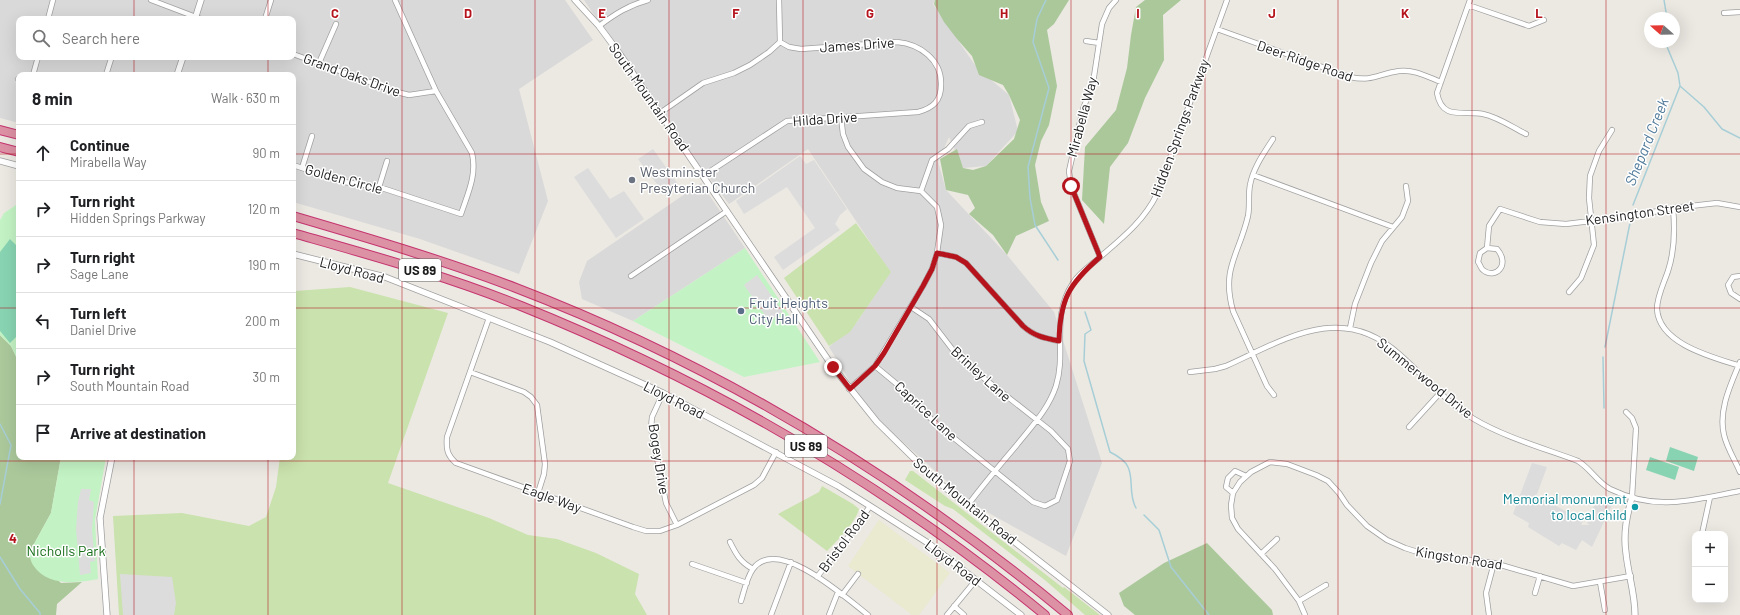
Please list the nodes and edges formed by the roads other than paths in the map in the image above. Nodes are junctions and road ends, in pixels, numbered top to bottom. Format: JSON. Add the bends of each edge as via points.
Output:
{"nodes":[{"id":1,"x":53,"y":0,"type":"edge"},
{"id":2,"x":152,"y":0,"type":"edge"},
{"id":3,"x":201,"y":0,"type":"edge"},
{"id":4,"x":271,"y":0,"type":"edge"},
{"id":5,"x":395,"y":0,"type":"edge"},
{"id":6,"x":575,"y":0,"type":"edge"},
{"id":7,"x":648,"y":0,"type":"edge"},
{"id":8,"x":779,"y":0,"type":"edge"},
{"id":9,"x":1116,"y":0,"type":"edge"},
{"id":10,"x":1227,"y":0,"type":"edge"},
{"id":11,"x":1470,"y":0,"type":"edge"},
{"id":12,"x":1468,"y":5,"type":"junction"},
{"id":13,"x":1740,"y":12,"type":"edge"},
{"id":14,"x":1724,"y":13,"type":"dead end"},
{"id":15,"x":49,"y":16,"type":"edge"},
{"id":16,"x":192,"y":16,"type":"edge"},
{"id":17,"x":197,"y":16,"type":"edge"},
{"id":18,"x":266,"y":16,"type":"edge"},
{"id":19,"x":1544,"y":20,"type":"dead end"},
{"id":20,"x":336,"y":24,"type":"dead end"},
{"id":21,"x":599,"y":26,"type":"junction"},
{"id":22,"x":1217,"y":29,"type":"junction"},
{"id":23,"x":1086,"y":41,"type":"dead end"},
{"id":24,"x":780,"y":42,"type":"junction"},
{"id":25,"x":1099,"y":43,"type":"junction"},
{"id":26,"x":296,"y":55,"type":"edge"},
{"id":27,"x":37,"y":60,"type":"edge"},
{"id":28,"x":111,"y":60,"type":"edge"},
{"id":29,"x":182,"y":60,"type":"edge"},
{"id":30,"x":319,"y":63,"type":"junction"},
{"id":31,"x":34,"y":72,"type":"edge"},
{"id":32,"x":107,"y":72,"type":"edge"},
{"id":33,"x":178,"y":72,"type":"edge"},
{"id":34,"x":1441,"y":82,"type":"junction"},
{"id":35,"x":436,"y":91,"type":"junction"},
{"id":36,"x":937,"y":103,"type":"joint"},
{"id":37,"x":660,"y":113,"type":"junction"},
{"id":38,"x":841,"y":117,"type":"junction"},
{"id":39,"x":982,"y":122,"type":"dead end"},
{"id":40,"x":0,"y":130,"type":"edge"},
{"id":41,"x":1612,"y":130,"type":"dead end"},
{"id":42,"x":16,"y":134,"type":"edge"},
{"id":43,"x":1526,"y":134,"type":"dead end"},
{"id":44,"x":312,"y":136,"type":"dead end"},
{"id":45,"x":1273,"y":138,"type":"dead end"},
{"id":46,"x":0,"y":147,"type":"edge"},
{"id":47,"x":16,"y":151,"type":"edge"},
{"id":48,"x":0,"y":161,"type":"edge"},
{"id":49,"x":387,"y":161,"type":"dead end"},
{"id":50,"x":16,"y":165,"type":"edge"},
{"id":51,"x":296,"y":166,"type":"edge"},
{"id":52,"x":302,"y":168,"type":"junction"},
{"id":53,"x":1253,"y":175,"type":"junction"},
{"id":54,"x":703,"y":176,"type":"junction"},
{"id":55,"x":1406,"y":186,"type":"dead end"},
{"id":56,"x":379,"y":187,"type":"junction"},
{"id":57,"x":920,"y":191,"type":"junction"},
{"id":58,"x":1740,"y":207,"type":"edge"},
{"id":59,"x":1674,"y":208,"type":"junction"},
{"id":60,"x":727,"y":211,"type":"junction"},
{"id":61,"x":296,"y":217,"type":"edge"},
{"id":62,"x":1592,"y":221,"type":"junction"},
{"id":63,"x":1393,"y":227,"type":"junction"},
{"id":64,"x":296,"y":234,"type":"edge"},
{"id":65,"x":1487,"y":248,"type":"junction"},
{"id":66,"x":937,"y":253,"type":"junction"},
{"id":67,"x":296,"y":255,"type":"edge"},
{"id":68,"x":1100,"y":257,"type":"junction"},
{"id":69,"x":631,"y":276,"type":"dead end"},
{"id":70,"x":1740,"y":276,"type":"edge"},
{"id":71,"x":1569,"y":292,"type":"dead end"},
{"id":72,"x":1740,"y":299,"type":"edge"},
{"id":73,"x":911,"y":307,"type":"junction"},
{"id":74,"x":489,"y":318,"type":"junction"},
{"id":75,"x":1350,"y":328,"type":"junction"},
{"id":76,"x":1059,"y":341,"type":"junction"},
{"id":77,"x":1253,"y":354,"type":"junction"},
{"id":78,"x":1740,"y":364,"type":"edge"},
{"id":79,"x":875,"y":366,"type":"junction"},
{"id":80,"x":470,"y":372,"type":"junction"},
{"id":81,"x":1190,"y":372,"type":"dead end"},
{"id":82,"x":850,"y":389,"type":"junction"},
{"id":83,"x":663,"y":393,"type":"junction"},
{"id":84,"x":1440,"y":393,"type":"junction"},
{"id":85,"x":1274,"y":395,"type":"dead end"},
{"id":86,"x":1626,"y":412,"type":"dead end"},
{"id":87,"x":1037,"y":420,"type":"junction"},
{"id":88,"x":1408,"y":428,"type":"dead end"},
{"id":89,"x":776,"y":452,"type":"junction"},
{"id":90,"x":111,"y":460,"type":"edge"},
{"id":91,"x":995,"y":471,"type":"junction"},
{"id":92,"x":1740,"y":472,"type":"edge"},
{"id":93,"x":1246,"y":476,"type":"junction"},
{"id":94,"x":1740,"y":491,"type":"edge"},
{"id":95,"x":538,"y":493,"type":"junction"},
{"id":96,"x":1233,"y":494,"type":"junction"},
{"id":97,"x":1632,"y":497,"type":"junction"},
{"id":98,"x":1710,"y":497,"type":"junction"},
{"id":99,"x":968,"y":505,"type":"junction"},
{"id":100,"x":870,"y":506,"type":"junction"},
{"id":101,"x":677,"y":525,"type":"junction"},
{"id":102,"x":1703,"y":531,"type":"edge"},
{"id":103,"x":1277,"y":539,"type":"dead end"},
{"id":104,"x":730,"y":542,"type":"dead end"},
{"id":105,"x":1260,"y":554,"type":"junction"},
{"id":106,"x":791,"y":562,"type":"junction"},
{"id":107,"x":1494,"y":563,"type":"junction"},
{"id":108,"x":692,"y":564,"type":"dead end"},
{"id":109,"x":753,"y":569,"type":"junction"},
{"id":110,"x":858,"y":574,"type":"dead end"},
{"id":111,"x":1540,"y":576,"type":"junction"},
{"id":112,"x":1631,"y":576,"type":"junction"},
{"id":113,"x":817,"y":577,"type":"junction"},
{"id":114,"x":976,"y":580,"type":"junction"},
{"id":115,"x":1600,"y":582,"type":"junction"},
{"id":116,"x":747,"y":583,"type":"junction"},
{"id":117,"x":1326,"y":585,"type":"dead end"},
{"id":118,"x":838,"y":592,"type":"junction"},
{"id":119,"x":1534,"y":593,"type":"dead end"},
{"id":120,"x":842,"y":595,"type":"junction"},
{"id":121,"x":741,"y":601,"type":"dead end"},
{"id":122,"x":1299,"y":601,"type":"junction"},
{"id":123,"x":954,"y":606,"type":"junction"},
{"id":124,"x":1606,"y":610,"type":"dead end"},
{"id":125,"x":107,"y":615,"type":"edge"},
{"id":126,"x":771,"y":615,"type":"edge"},
{"id":127,"x":829,"y":615,"type":"edge"},
{"id":128,"x":868,"y":615,"type":"edge"},
{"id":129,"x":947,"y":615,"type":"edge"},
{"id":130,"x":964,"y":615,"type":"edge"},
{"id":131,"x":1021,"y":615,"type":"edge"},
{"id":132,"x":1045,"y":615,"type":"edge"},
{"id":133,"x":1068,"y":615,"type":"edge"},
{"id":134,"x":1108,"y":615,"type":"edge"},
{"id":135,"x":1305,"y":615,"type":"edge"},
{"id":136,"x":1489,"y":615,"type":"edge"},
{"id":137,"x":1635,"y":615,"type":"edge"}],
"edges":[{"from":1,"to":15,"type":"street"},
{"from":2,"to":16,"type":"street"},
{"from":3,"to":17,"type":"street"},
{"from":4,"to":18,"type":"street"},
{"from":5,"to":35,"type":"street"},
{"from":6,"to":21,"type":"street","name":"South Mountain Road"},
{"from":7,"to":21,"type":"street","via":[[621,10]]},
{"from":8,"to":24,"type":"street"},
{"from":9,"to":25,"type":"street","name":"Mirabella Way","via":[[1105,15]]},
{"from":10,"to":22,"type":"street","name":"Hidden Springs Parkway"},
{"from":11,"to":12,"type":"street"},
{"from":12,"to":19,"type":"street","via":[[1529,26]]},
{"from":12,"to":34,"type":"street"},
{"from":13,"to":14,"type":"street"},
{"from":20,"to":30,"type":"street"},
{"from":21,"to":37,"type":"street","name":"South Mountain Road"},
{"from":22,"to":34,"type":"street","name":"Deer Ridge Road","via":[[1360,80],[1409,71]]},
{"from":22,"to":68,"type":"street","name":"Hidden Springs Parkway","via":[[1150,208],[1142,219]]},
{"from":23,"to":25,"type":"street"},
{"from":24,"to":36,"type":"street","name":"James Drive","via":[[789,47],[802,49],[897,42],[915,46],[924,51],[937,65],[941,74],[941,91]]},
{"from":24,"to":37,"type":"street","via":[[750,65],[703,83]]},
{"from":25,"to":68,"type":"street","name":"Mirabella Way","via":[[1093,83],[1083,109],[1069,171],[1071,186]]},
{"from":26,"to":30,"type":"street","name":"Grand Oaks Drive"},
{"from":27,"to":31,"type":"street"},
{"from":28,"to":32,"type":"street"},
{"from":29,"to":33,"type":"street"},
{"from":30,"to":35,"type":"street","name":"Grand Oaks Drive","via":[[409,95]]},
{"from":34,"to":43,"type":"street","via":[[1439,101],[1445,109],[1454,113],[1482,114]]},
{"from":35,"to":56,"type":"street","name":"Golden Circle","via":[[467,144],[474,163],[472,181],[461,214]]},
{"from":36,"to":38,"type":"street","name":"Hilda Drive","via":[[918,112]]},
{"from":37,"to":54,"type":"street","name":"South Mountain Road"},
{"from":38,"to":54,"type":"street","name":"Hilda Drive","via":[[787,121]]},
{"from":38,"to":57,"type":"street","via":[[848,147],[864,169],[897,188]]},
{"from":39,"to":57,"type":"street","via":[[969,126],[948,149],[932,160]]},
{"from":40,"to":42,"type":"highway"},
{"from":41,"to":62,"type":"street","via":[[1598,151],[1590,176]]},
{"from":44,"to":52,"type":"street"},
{"from":45,"to":53,"type":"street"},
{"from":46,"to":47,"type":"highway"},
{"from":48,"to":50,"type":"street"},
{"from":49,"to":56,"type":"street"},
{"from":51,"to":52,"type":"street","name":"Golden Circle"},
{"from":52,"to":56,"type":"street","name":"Golden Circle","via":[[344,182]]},
{"from":53,"to":63,"type":"street"},
{"from":53,"to":77,"type":"street","via":[[1248,215],[1230,268],[1228,284],[1233,311]]},
{"from":54,"to":60,"type":"street","name":"South Mountain Road"},
{"from":55,"to":63,"type":"street","via":[[1408,201],[1402,217]]},
{"from":57,"to":66,"type":"street","via":[[937,207],[941,225]]},
{"from":58,"to":59,"type":"street","name":"Kensington Street","via":[[1717,203]]},
{"from":59,"to":62,"type":"street","name":"Kensington Street"},
{"from":59,"to":78,"type":"street","via":[[1676,232],[1669,270],[1657,309],[1660,322],[1670,336],[1685,346]]},
{"from":60,"to":69,"type":"street"},
{"from":60,"to":82,"type":"street","name":"South Mountain Road"},
{"from":61,"to":133,"type":"highway","number":"US 89","via":[[411,251],[516,288],[638,340],[715,378],[831,444],[923,504],[994,555]]},
{"from":62,"to":65,"type":"street","name":"Kensington Street","via":[[1566,224],[1540,222],[1500,209],[1489,226]]},
{"from":62,"to":71,"type":"street","via":[[1594,245],[1582,278]]},
{"from":63,"to":75,"type":"street","via":[[1382,241],[1371,263],[1355,304]]},
{"from":64,"to":132,"type":"highway","number":"US 89","via":[[412,268],[519,305],[616,347],[720,398],[865,483],[936,531]]},
{"from":65,"to":65,"type":"street","via":[[1480,253],[1478,262],[1483,270],[1489,273],[1496,272],[1504,263],[1503,255],[1497,249]]},
{"from":66,"to":73,"type":"street","via":[[932,269]]},
{"from":66,"to":76,"type":"street","via":[[956,257],[966,263],[1031,334]]},
{"from":67,"to":74,"type":"street","name":"Lloyd Road","via":[[384,277]]},
{"from":68,"to":76,"type":"street","name":"Hidden Springs Parkway","via":[[1082,272],[1067,295],[1060,321]]},
{"from":70,"to":72,"type":"street","via":[[1733,277],[1728,286],[1730,294]]},
{"from":73,"to":79,"type":"street"},
{"from":73,"to":87,"type":"street","name":"Brinley Lane","via":[[929,319],[970,368]]},
{"from":74,"to":80,"type":"street","name":"Eagle Way"},
{"from":74,"to":83,"type":"street","name":"Lloyd Road","via":[[594,360]]},
{"from":75,"to":77,"type":"street","name":"Summerwood Drive","via":[[1314,329]]},
{"from":75,"to":84,"type":"street","name":"Summerwood Drive","via":[[1384,342],[1398,352]]},
{"from":76,"to":87,"type":"street","name":"Hidden Springs Parkway","via":[[1056,384],[1052,398]]},
{"from":77,"to":81,"type":"street","name":"Summerwood Drive","via":[[1226,366]]},
{"from":77,"to":85,"type":"street","via":[[1267,386]]},
{"from":78,"to":92,"type":"street","via":[[1724,405],[1723,421],[1724,435]]},
{"from":79,"to":82,"type":"street"},
{"from":79,"to":91,"type":"street","name":"Caprice Lane","via":[[904,390],[934,422]]},
{"from":80,"to":95,"type":"street","via":[[524,392],[537,405],[545,464]]},
{"from":80,"to":95,"type":"street","name":"Eagle Way","via":[[447,437],[446,449],[449,457],[456,463]]},
{"from":82,"to":99,"type":"street","name":"South Mountain Road","via":[[911,457]]},
{"from":83,"to":89,"type":"street","name":"Lloyd Road"},
{"from":83,"to":101,"type":"street","name":"Bogey Drive","via":[[652,417],[651,428],[666,504]]},
{"from":84,"to":88,"type":"street"},
{"from":84,"to":97,"type":"street","name":"Summerwood Drive","via":[[1474,419],[1578,461],[1588,466],[1600,482],[1610,489]]},
{"from":86,"to":97,"type":"street","via":[[1636,428]]},
{"from":87,"to":91,"type":"street","name":"Hidden Springs Parkway"},
{"from":87,"to":91,"type":"street","name":"Brinley Lane","via":[[1068,449],[1070,461],[1057,500],[1045,506],[1034,502]]},
{"from":89,"to":100,"type":"street","name":"Lloyd Road"},
{"from":89,"to":101,"type":"street","name":"Eagle Way","via":[[762,478],[754,485]]},
{"from":90,"to":125,"type":"street","via":[[100,518]]},
{"from":91,"to":99,"type":"street","name":"Hidden Springs Parkway"},
{"from":93,"to":96,"type":"street","name":"Kingston Road"},
{"from":93,"to":96,"type":"street","via":[[1235,471],[1228,478],[1226,487]]},
{"from":93,"to":107,"type":"street","name":"Kingston Road","via":[[1270,462],[1287,464],[1328,481],[1367,526],[1387,540],[1424,554]]},
{"from":94,"to":98,"type":"street"},
{"from":95,"to":101,"type":"street","name":"Eagle Way","via":[[646,531],[660,531]]},
{"from":96,"to":105,"type":"street","via":[[1232,518],[1238,529]]},
{"from":97,"to":98,"type":"street","via":[[1673,503]]},
{"from":97,"to":112,"type":"street","via":[[1625,522],[1626,552]]},
{"from":98,"to":102,"type":"street"},
{"from":99,"to":134,"type":"street","name":"South Mountain Road"},
{"from":100,"to":113,"type":"street","name":"Bristol Road"},
{"from":100,"to":114,"type":"street","name":"Lloyd Road","via":[[928,543]]},
{"from":103,"to":105,"type":"street"},
{"from":104,"to":109,"type":"street","via":[[738,558]]},
{"from":105,"to":122,"type":"street"},
{"from":106,"to":109,"type":"street","name":"Bristol Road","via":[[770,558]]},
{"from":106,"to":113,"type":"street","name":"Bristol Road"},
{"from":106,"to":126,"type":"street"},
{"from":107,"to":111,"type":"street","name":"Kingston Road"},
{"from":107,"to":136,"type":"street","via":[[1486,593]]},
{"from":108,"to":116,"type":"street"},
{"from":109,"to":116,"type":"street"},
{"from":110,"to":120,"type":"street"},
{"from":111,"to":115,"type":"street","name":"Kingston Road","via":[[1574,586]]},
{"from":111,"to":119,"type":"street"},
{"from":112,"to":115,"type":"street","name":"Kingston Road"},
{"from":112,"to":137,"type":"street"},
{"from":113,"to":118,"type":"street","name":"Bristol Road"},
{"from":114,"to":123,"type":"street"},
{"from":114,"to":131,"type":"street","name":"Lloyd Road"},
{"from":115,"to":124,"type":"street"},
{"from":116,"to":121,"type":"street"},
{"from":117,"to":122,"type":"street"},
{"from":118,"to":120,"type":"street","name":"Bristol Road"},
{"from":118,"to":127,"type":"street"},
{"from":120,"to":128,"type":"street","name":"Bristol Road"},
{"from":122,"to":135,"type":"street"},
{"from":123,"to":129,"type":"street"},
{"from":123,"to":130,"type":"street"}]}
